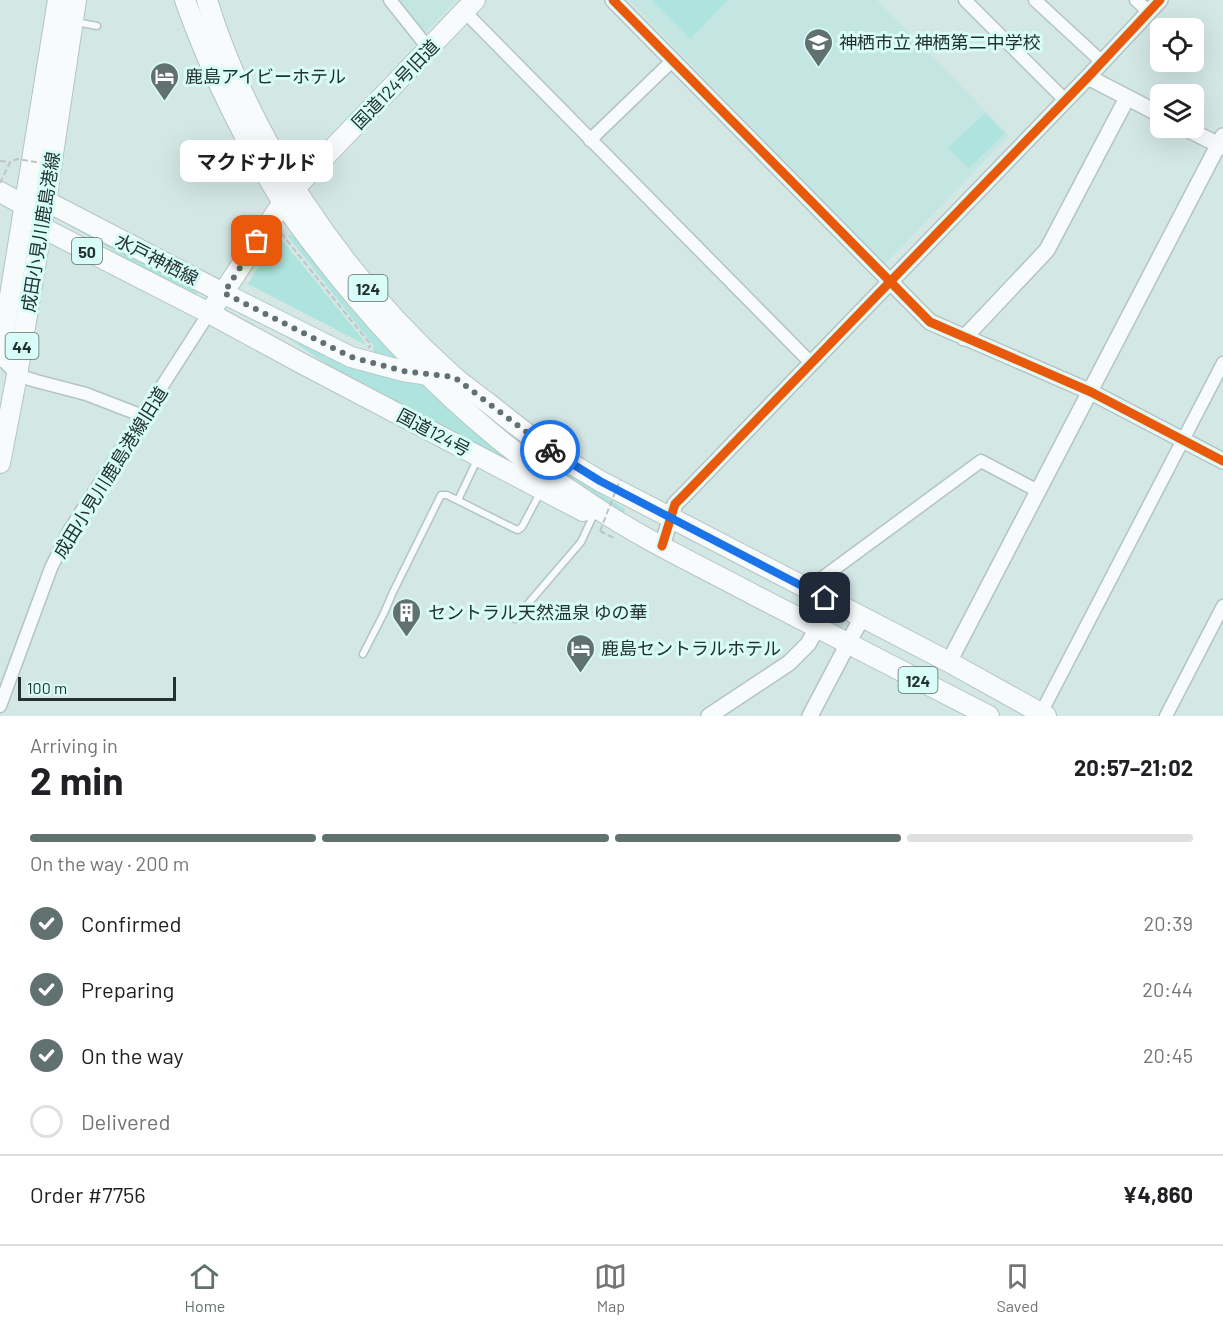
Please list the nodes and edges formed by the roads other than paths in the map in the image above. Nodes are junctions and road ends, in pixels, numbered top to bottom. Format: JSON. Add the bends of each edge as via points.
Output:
{"nodes":[{"id":1,"x":76,"y":0,"type":"edge"},
{"id":2,"x":185,"y":0,"type":"edge"},
{"id":3,"x":390,"y":0,"type":"edge"},
{"id":4,"x":614,"y":0,"type":"edge"},
{"id":5,"x":965,"y":0,"type":"edge"},
{"id":6,"x":1035,"y":0,"type":"edge"},
{"id":7,"x":1136,"y":0,"type":"edge"},
{"id":8,"x":1160,"y":0,"type":"edge"},
{"id":9,"x":211,"y":3,"type":"edge"},
{"id":10,"x":470,"y":6,"type":"edge"},
{"id":11,"x":1149,"y":12,"type":"junction"},
{"id":12,"x":62,"y":13,"type":"edge"},
{"id":13,"x":97,"y":26,"type":"dead end"},
{"id":14,"x":429,"y":48,"type":"junction"},
{"id":15,"x":672,"y":61,"type":"junction"},
{"id":16,"x":1101,"y":62,"type":"junction"},
{"id":17,"x":1088,"y":76,"type":"junction"},
{"id":18,"x":1127,"y":98,"type":"junction"},
{"id":19,"x":1065,"y":100,"type":"junction"},
{"id":20,"x":1150,"y":110,"type":"edge"},
{"id":21,"x":1204,"y":135,"type":"edge"},
{"id":22,"x":590,"y":140,"type":"junction"},
{"id":23,"x":1221,"y":142,"type":"edge"},
{"id":24,"x":0,"y":192,"type":"edge"},
{"id":25,"x":289,"y":195,"type":"junction"},
{"id":26,"x":46,"y":201,"type":"junction"},
{"id":27,"x":24,"y":205,"type":"junction"},
{"id":28,"x":41,"y":227,"type":"junction"},
{"id":29,"x":890,"y":281,"type":"junction"},
{"id":30,"x":224,"y":293,"type":"junction"},
{"id":31,"x":209,"y":313,"type":"junction"},
{"id":32,"x":964,"y":338,"type":"junction"},
{"id":33,"x":0,"y":357,"type":"edge"},
{"id":34,"x":811,"y":363,"type":"junction"},
{"id":35,"x":1223,"y":363,"type":"edge"},
{"id":36,"x":426,"y":374,"type":"junction"},
{"id":37,"x":17,"y":375,"type":"junction"},
{"id":38,"x":454,"y":377,"type":"junction"},
{"id":39,"x":1091,"y":392,"type":"junction"},
{"id":40,"x":143,"y":416,"type":"junction"},
{"id":41,"x":1183,"y":440,"type":"junction"},
{"id":42,"x":479,"y":457,"type":"junction"},
{"id":43,"x":1223,"y":461,"type":"edge"},
{"id":44,"x":0,"y":463,"type":"edge"},
{"id":45,"x":541,"y":489,"type":"junction"},
{"id":46,"x":1038,"y":491,"type":"junction"},
{"id":47,"x":458,"y":500,"type":"junction"},
{"id":48,"x":596,"y":518,"type":"junction"},
{"id":49,"x":670,"y":519,"type":"junction"},
{"id":50,"x":662,"y":546,"type":"junction"},
{"id":51,"x":810,"y":591,"type":"junction"},
{"id":52,"x":1223,"y":606,"type":"edge"},
{"id":53,"x":862,"y":617,"type":"junction"},
{"id":54,"x":515,"y":619,"type":"dead end"},
{"id":55,"x":817,"y":628,"type":"junction"},
{"id":56,"x":848,"y":644,"type":"junction"},
{"id":57,"x":363,"y":654,"type":"dead end"},
{"id":58,"x":949,"y":662,"type":"junction"},
{"id":59,"x":0,"y":706,"type":"edge"},
{"id":60,"x":1043,"y":715,"type":"edge"},
{"id":61,"x":710,"y":716,"type":"edge"},
{"id":62,"x":810,"y":716,"type":"edge"},
{"id":63,"x":989,"y":716,"type":"edge"},
{"id":64,"x":1166,"y":716,"type":"edge"}],
"edges":[{"from":1,"to":12,"type":"main road","name":"成田小見川鹿島港線","number":"44"},
{"from":2,"to":25,"type":"main road","name":"国道124号","number":"124","via":[[236,120],[256,157]]},
{"from":3,"to":14,"type":"street"},
{"from":4,"to":15,"type":"street"},
{"from":5,"to":19,"type":"street"},
{"from":6,"to":16,"type":"street"},
{"from":7,"to":11,"type":"street"},
{"from":8,"to":11,"type":"street"},
{"from":9,"to":25,"type":"main road","name":"国道124号","number":"124","via":[[218,35]]},
{"from":10,"to":14,"type":"main road","name":"国道124号旧道"},
{"from":10,"to":22,"type":"street"},
{"from":11,"to":16,"type":"street"},
{"from":12,"to":13,"type":"lane"},
{"from":12,"to":26,"type":"main road","name":"成田小見川鹿島港線","number":"44"},
{"from":12,"to":27,"type":"main road","name":"成田小見川鹿島港線","number":"44"},
{"from":14,"to":25,"type":"main road","name":"国道124号旧道"},
{"from":15,"to":22,"type":"street"},
{"from":15,"to":29,"type":"street"},
{"from":16,"to":17,"type":"street"},
{"from":17,"to":18,"type":"street"},
{"from":17,"to":19,"type":"street"},
{"from":18,"to":20,"type":"street"},
{"from":18,"to":32,"type":"street","via":[[1047,250]]},
{"from":19,"to":29,"type":"street"},
{"from":21,"to":23,"type":"street"},
{"from":22,"to":34,"type":"street"},
{"from":23,"to":39,"type":"street"},
{"from":24,"to":27,"type":"main road","name":"水戸神栖線","number":"50"},
{"from":25,"to":30,"type":"main road","name":"国道124号旧道"},
{"from":25,"to":36,"type":"main road","name":"国道124号","number":"124","via":[[315,248]]},
{"from":25,"to":38,"type":"main road","name":"国道124号","number":"124","via":[[393,317]]},
{"from":26,"to":27,"type":"main road"},
{"from":26,"to":28,"type":"main road","name":"成田小見川鹿島港線","number":"44"},
{"from":26,"to":30,"type":"main road","name":"水戸神栖線","number":"50"},
{"from":27,"to":28,"type":"main road","name":"水戸神栖線","number":"50"},
{"from":27,"to":33,"type":"main road","name":"成田小見川鹿島港線","number":"44"},
{"from":28,"to":31,"type":"main road","name":"水戸神栖線","number":"50"},
{"from":28,"to":37,"type":"main road","name":"成田小見川鹿島港線","number":"44"},
{"from":29,"to":32,"type":"street","via":[[930,322]]},
{"from":29,"to":34,"type":"street"},
{"from":30,"to":31,"type":"main road","name":"国道124号旧道"},
{"from":30,"to":36,"type":"main road","via":[[351,357]]},
{"from":31,"to":40,"type":"street","name":"成田小見川鹿島港線旧道"},
{"from":31,"to":42,"type":"main road","name":"国道124号","number":"124"},
{"from":32,"to":39,"type":"street"},
{"from":33,"to":37,"type":"street"},
{"from":34,"to":49,"type":"street","via":[[675,504]]},
{"from":35,"to":41,"type":"street"},
{"from":36,"to":38,"type":"main road"},
{"from":36,"to":48,"type":"main road","name":"国道124号","number":"124"},
{"from":37,"to":40,"type":"street","via":[[86,394]]},
{"from":37,"to":44,"type":"main road","name":"成田小見川鹿島港線","number":"44"},
{"from":38,"to":49,"type":"main road","name":"国道124号","number":"124","via":[[545,447]]},
{"from":39,"to":41,"type":"street"},
{"from":39,"to":46,"type":"street"},
{"from":40,"to":59,"type":"street","name":"成田小見川鹿島港線旧道","via":[[69,531],[51,568]]},
{"from":41,"to":43,"type":"street"},
{"from":41,"to":60,"type":"street"},
{"from":42,"to":45,"type":"main road","name":"国道124号","number":"124"},
{"from":42,"to":47,"type":"lane"},
{"from":45,"to":47,"type":"lane","via":[[518,530]]},
{"from":45,"to":48,"type":"main road","name":"国道124号","number":"124"},
{"from":46,"to":51,"type":"street","via":[[981,461],[818,581]]},
{"from":46,"to":58,"type":"street"},
{"from":47,"to":57,"type":"lane","via":[[441,495]]},
{"from":48,"to":50,"type":"main road","name":"国道124号","number":"124"},
{"from":48,"to":54,"type":"lane"},
{"from":49,"to":50,"type":"street"},
{"from":49,"to":51,"type":"main road","name":"国道124号","number":"124"},
{"from":50,"to":55,"type":"main road","name":"国道124号","number":"124"},
{"from":51,"to":53,"type":"main road","name":"国道124号","number":"124"},
{"from":52,"to":64,"type":"street"},
{"from":53,"to":56,"type":"street"},
{"from":53,"to":58,"type":"main road","name":"国道124号","number":"124"},
{"from":55,"to":56,"type":"main road","name":"国道124号","number":"124"},
{"from":55,"to":61,"type":"street","via":[[789,663]]},
{"from":56,"to":62,"type":"street"},
{"from":56,"to":63,"type":"main road","name":"国道124号","number":"124"},
{"from":58,"to":60,"type":"main road","name":"国道124号","number":"124"}]}
